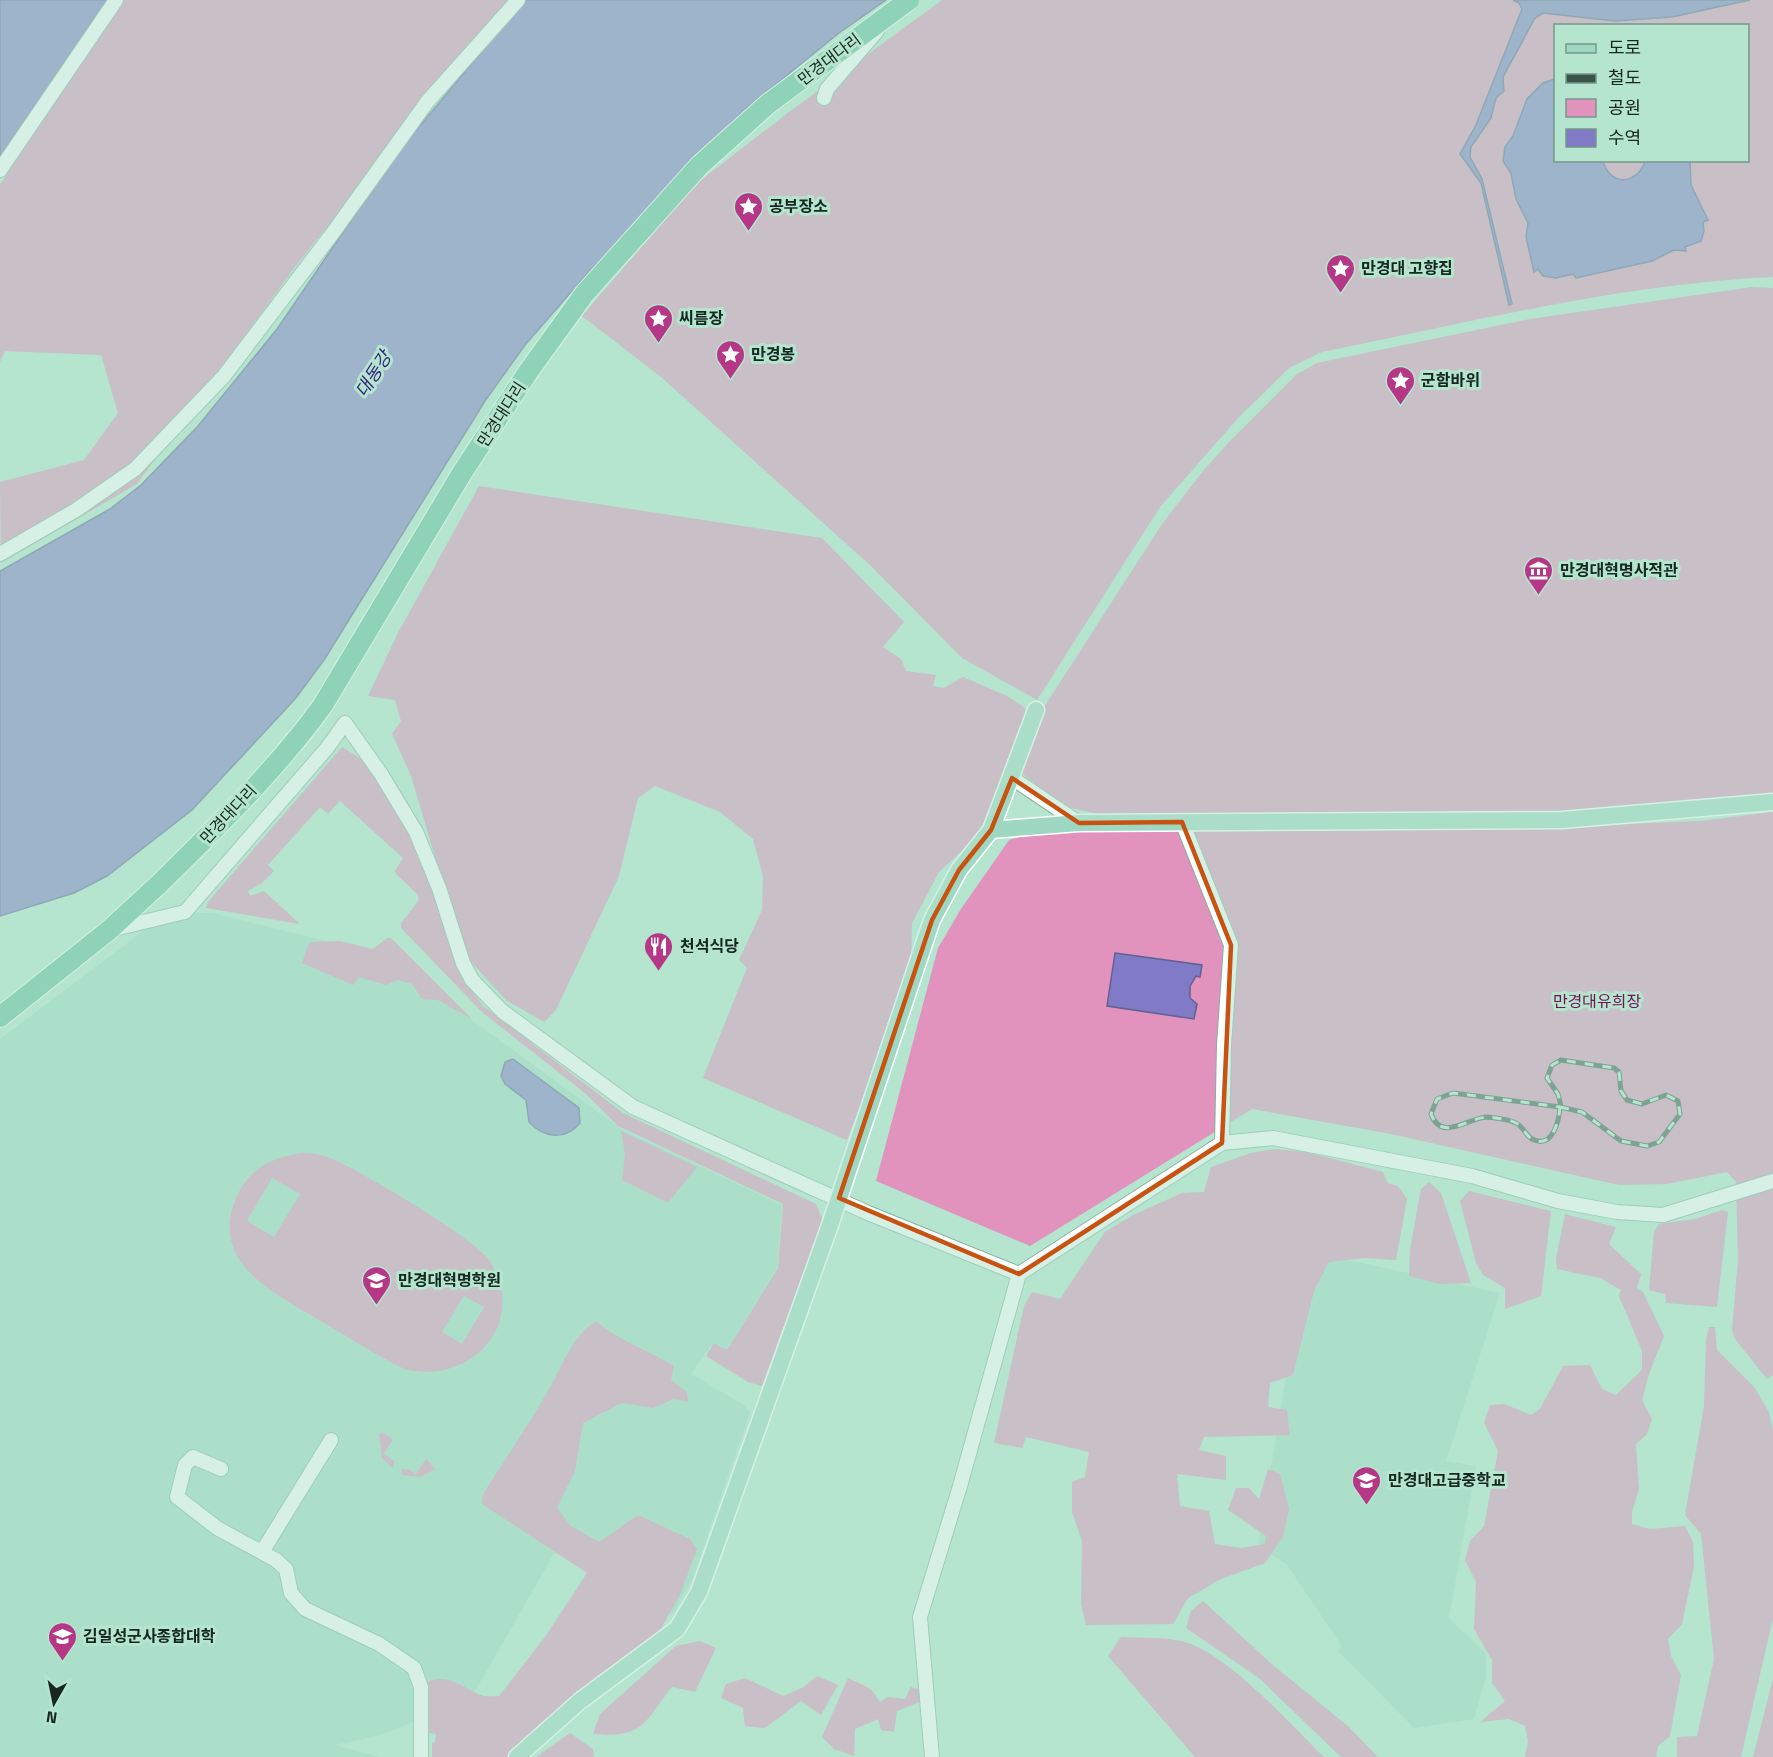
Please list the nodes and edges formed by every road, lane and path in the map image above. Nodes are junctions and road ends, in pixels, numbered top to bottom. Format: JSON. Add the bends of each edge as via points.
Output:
{"nodes":[{"id":1,"x":116,"y":0,"type":"edge"},
{"id":2,"x":518,"y":0,"type":"edge"},
{"id":3,"x":903,"y":0,"type":"edge"},
{"id":4,"x":909,"y":0,"type":"edge"},
{"id":5,"x":824,"y":98,"type":"dead end"},
{"id":6,"x":0,"y":170,"type":"edge"},
{"id":7,"x":0,"y":554,"type":"edge"},
{"id":8,"x":1036,"y":710,"type":"dead end"},
{"id":9,"x":1012,"y":777,"type":"junction"},
{"id":10,"x":1773,"y":802,"type":"edge"},
{"id":11,"x":1182,"y":822,"type":"junction"},
{"id":12,"x":1079,"y":823,"type":"junction"},
{"id":13,"x":991,"y":830,"type":"junction"},
{"id":14,"x":108,"y":931,"type":"junction"},
{"id":15,"x":0,"y":1017,"type":"edge"},
{"id":16,"x":1222,"y":1143,"type":"junction"},
{"id":17,"x":1773,"y":1181,"type":"edge"},
{"id":18,"x":839,"y":1198,"type":"junction"},
{"id":19,"x":1019,"y":1274,"type":"junction"},
{"id":20,"x":331,"y":1440,"type":"dead end"},
{"id":21,"x":221,"y":1469,"type":"dead end"},
{"id":22,"x":262,"y":1552,"type":"junction"},
{"id":23,"x":421,"y":1757,"type":"edge"},
{"id":24,"x":518,"y":1757,"type":"edge"},
{"id":25,"x":932,"y":1757,"type":"edge"}],
"edges":[{"from":1,"to":6,"type":"street"},
{"from":2,"to":7,"type":"street","via":[[427,102],[224,376],[135,469],[76,510]]},
{"from":3,"to":5,"type":"street","via":[[827,89]]},
{"from":4,"to":14,"type":"highway","name":"만경대다리","bridge":true,"via":[[768,104],[699,166],[585,293],[462,473],[311,722],[211,833]]},
{"from":8,"to":9,"type":"main road"},
{"from":9,"to":12,"type":"street"},
{"from":9,"to":13,"type":"main road"},
{"from":10,"to":11,"type":"main road","via":[[1562,820]]},
{"from":11,"to":12,"type":"main road"},
{"from":11,"to":16,"type":"street","via":[[1231,945]]},
{"from":12,"to":13,"type":"main road"},
{"from":13,"to":18,"type":"main road","via":[[959,870],[932,920]]},
{"from":14,"to":15,"type":"highway","name":"만경대다리"},
{"from":14,"to":18,"type":"street","via":[[185,912],[345,723],[416,832],[463,963],[483,995],[633,1107]]},
{"from":16,"to":17,"type":"street","via":[[1273,1138],[1472,1176],[1558,1201],[1617,1212],[1663,1215]]},
{"from":16,"to":19,"type":"street"},
{"from":18,"to":19,"type":"street"},
{"from":18,"to":24,"type":"main road","via":[[726,1523],[691,1606],[676,1629],[580,1701]]},
{"from":19,"to":25,"type":"street","via":[[920,1617]]},
{"from":20,"to":22,"type":"street"},
{"from":21,"to":22,"type":"street","via":[[193,1457],[186,1465],[177,1497],[217,1528]]},
{"from":22,"to":23,"type":"street","via":[[286,1569],[291,1593],[305,1609],[380,1644],[414,1668],[421,1687]]}]}
